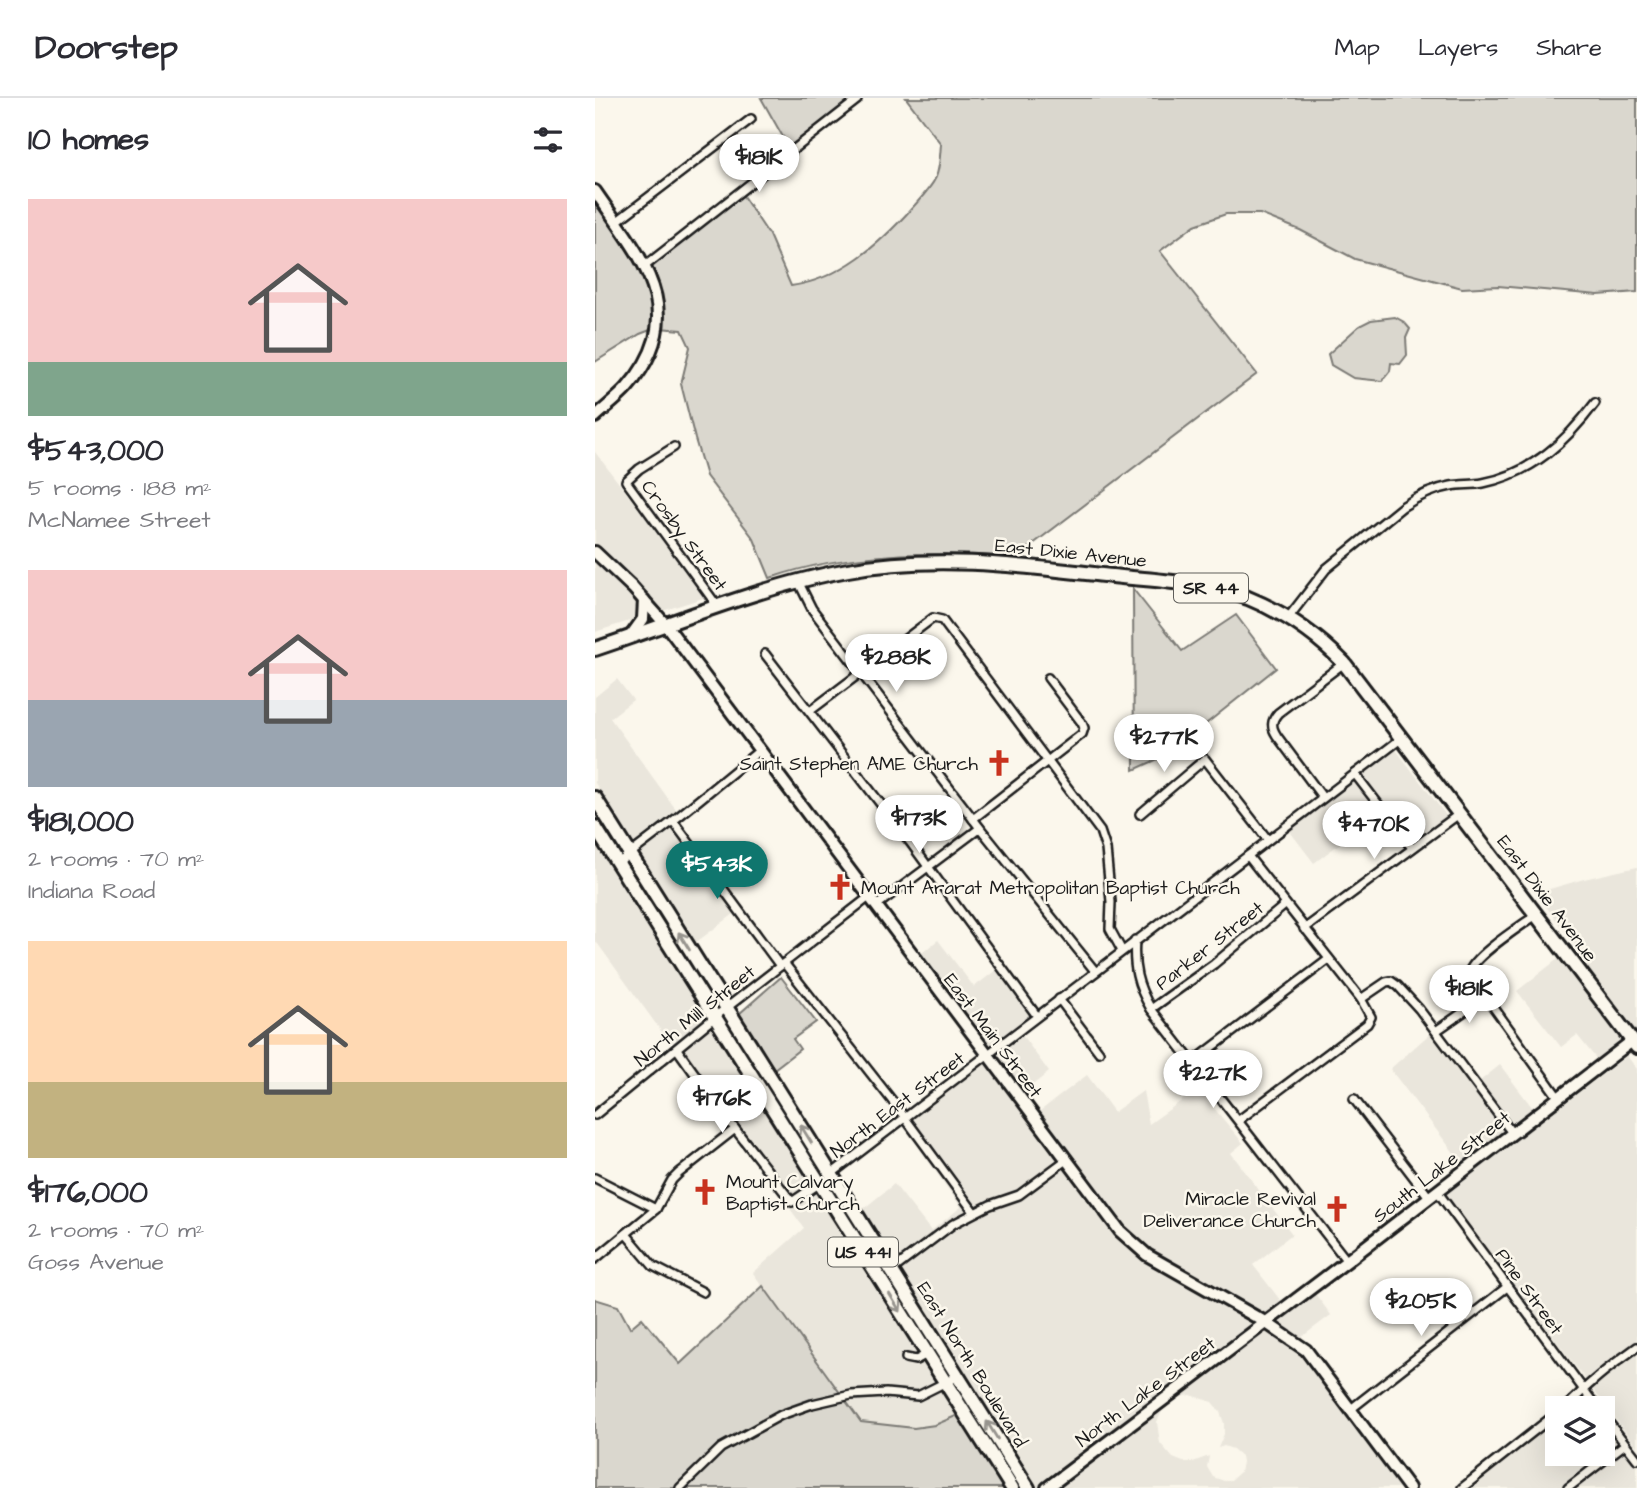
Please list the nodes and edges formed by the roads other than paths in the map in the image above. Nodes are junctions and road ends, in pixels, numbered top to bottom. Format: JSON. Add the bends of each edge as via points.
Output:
{"nodes":[{"id":1,"x":857,"y":100,"type":"dead end"},
{"id":2,"x":751,"y":119,"type":"dead end"},
{"id":3,"x":595,"y":191,"type":"edge"},
{"id":4,"x":616,"y":222,"type":"junction"},
{"id":5,"x":645,"y":266,"type":"junction"},
{"id":6,"x":1595,"y":403,"type":"dead end"},
{"id":7,"x":595,"y":417,"type":"edge"},
{"id":8,"x":674,"y":447,"type":"dead end"},
{"id":9,"x":595,"y":552,"type":"edge"},
{"id":10,"x":798,"y":581,"type":"junction"},
{"id":11,"x":644,"y":600,"type":"junction"},
{"id":12,"x":719,"y":607,"type":"junction"},
{"id":13,"x":1288,"y":618,"type":"junction"},
{"id":14,"x":666,"y":625,"type":"junction"},
{"id":15,"x":630,"y":637,"type":"junction"},
{"id":16,"x":595,"y":649,"type":"edge"},
{"id":17,"x":765,"y":654,"type":"dead end"},
{"id":18,"x":1344,"y":663,"type":"junction"},
{"id":19,"x":862,"y":672,"type":"junction"},
{"id":20,"x":1048,"y":678,"type":"dead end"},
{"id":21,"x":810,"y":711,"type":"junction"},
{"id":22,"x":1402,"y":738,"type":"junction"},
{"id":23,"x":760,"y":750,"type":"junction"},
{"id":24,"x":1047,"y":762,"type":"junction"},
{"id":25,"x":1355,"y":774,"type":"junction"},
{"id":26,"x":595,"y":798,"type":"edge"},
{"id":27,"x":1323,"y":798,"type":"junction"},
{"id":28,"x":1140,"y":814,"type":"dead end"},
{"id":29,"x":1459,"y":814,"type":"junction"},
{"id":30,"x":973,"y":819,"type":"junction"},
{"id":31,"x":673,"y":821,"type":"junction"},
{"id":32,"x":595,"y":827,"type":"edge"},
{"id":33,"x":980,"y":828,"type":"junction"},
{"id":34,"x":1268,"y":840,"type":"junction"},
{"id":35,"x":1412,"y":848,"type":"junction"},
{"id":36,"x":630,"y":855,"type":"junction"},
{"id":37,"x":1248,"y":856,"type":"junction"},
{"id":38,"x":618,"y":863,"type":"junction"},
{"id":39,"x":927,"y":866,"type":"junction"},
{"id":40,"x":873,"y":901,"type":"junction"},
{"id":41,"x":1285,"y":905,"type":"junction"},
{"id":42,"x":1536,"y":915,"type":"junction"},
{"id":43,"x":1304,"y":929,"type":"junction"},
{"id":44,"x":1135,"y":940,"type":"junction"},
{"id":45,"x":1122,"y":951,"type":"junction"},
{"id":46,"x":1329,"y":959,"type":"junction"},
{"id":47,"x":782,"y":965,"type":"junction"},
{"id":48,"x":1095,"y":971,"type":"junction"},
{"id":49,"x":1485,"y":997,"type":"junction"},
{"id":50,"x":1059,"y":999,"type":"junction"},
{"id":51,"x":1361,"y":999,"type":"junction"},
{"id":52,"x":1151,"y":1009,"type":"junction"},
{"id":53,"x":721,"y":1012,"type":"junction"},
{"id":54,"x":1037,"y":1016,"type":"junction"},
{"id":55,"x":1436,"y":1031,"type":"junction"},
{"id":56,"x":1635,"y":1042,"type":"edge"},
{"id":57,"x":677,"y":1049,"type":"junction"},
{"id":58,"x":1099,"y":1052,"type":"dead end"},
{"id":59,"x":987,"y":1054,"type":"junction"},
{"id":60,"x":1193,"y":1062,"type":"junction"},
{"id":61,"x":1558,"y":1097,"type":"junction"},
{"id":62,"x":1354,"y":1099,"type":"dead end"},
{"id":63,"x":595,"y":1115,"type":"edge"},
{"id":64,"x":905,"y":1117,"type":"junction"},
{"id":65,"x":1239,"y":1120,"type":"junction"},
{"id":66,"x":735,"y":1129,"type":"junction"},
{"id":67,"x":1512,"y":1133,"type":"junction"},
{"id":68,"x":1066,"y":1160,"type":"junction"},
{"id":69,"x":831,"y":1174,"type":"junction"},
{"id":70,"x":595,"y":1178,"type":"edge"},
{"id":71,"x":820,"y":1183,"type":"junction"},
{"id":72,"x":1433,"y":1194,"type":"junction"},
{"id":73,"x":656,"y":1209,"type":"junction"},
{"id":74,"x":974,"y":1212,"type":"junction"},
{"id":75,"x":626,"y":1234,"type":"junction"},
{"id":76,"x":595,"y":1259,"type":"edge"},
{"id":77,"x":1347,"y":1261,"type":"junction"},
{"id":78,"x":892,"y":1271,"type":"junction"},
{"id":79,"x":880,"y":1279,"type":"junction"},
{"id":80,"x":1507,"y":1287,"type":"junction"},
{"id":81,"x":703,"y":1292,"type":"dead end"},
{"id":82,"x":1265,"y":1322,"type":"junction"},
{"id":83,"x":1637,"y":1347,"type":"edge"},
{"id":84,"x":927,"y":1354,"type":"junction"},
{"id":85,"x":906,"y":1358,"type":"dead end"},
{"id":86,"x":958,"y":1377,"type":"junction"},
{"id":87,"x":946,"y":1384,"type":"junction"},
{"id":88,"x":1584,"y":1391,"type":"junction"},
{"id":89,"x":1578,"y":1396,"type":"edge"},
{"id":90,"x":1588,"y":1396,"type":"edge"},
{"id":91,"x":1351,"y":1409,"type":"junction"},
{"id":92,"x":1545,"y":1422,"type":"edge"},
{"id":93,"x":1615,"y":1431,"type":"edge"},
{"id":94,"x":1625,"y":1444,"type":"junction"},
{"id":95,"x":1637,"y":1459,"type":"edge"},
{"id":96,"x":680,"y":1488,"type":"edge"},
{"id":97,"x":1012,"y":1488,"type":"edge"},
{"id":98,"x":1028,"y":1488,"type":"edge"},
{"id":99,"x":1047,"y":1488,"type":"edge"},
{"id":100,"x":1409,"y":1488,"type":"edge"},
{"id":101,"x":1462,"y":1488,"type":"edge"},
{"id":102,"x":1568,"y":1488,"type":"edge"}],
"edges":[{"from":1,"to":5,"type":"street"},
{"from":2,"to":4,"type":"street"},
{"from":3,"to":4,"type":"main road"},
{"from":4,"to":5,"type":"main road"},
{"from":5,"to":7,"type":"main road","via":[[658,308],[655,337],[626,389]]},
{"from":6,"to":13,"type":"street","via":[[1562,443],[1526,469],[1486,482],[1438,489],[1402,507],[1326,569]]},
{"from":8,"to":12,"type":"street","name":"Crosby Street","via":[[626,481]]},
{"from":9,"to":11,"type":"main road","name":"East Main Street"},
{"from":10,"to":12,"type":"main road","name":"East Dixie Avenue","number":"SR 44"},
{"from":10,"to":13,"type":"main road","name":"East Dixie Avenue","number":"SR 44","via":[[898,563],[997,564],[1208,587],[1249,599]]},
{"from":10,"to":19,"type":"street","via":[[812,609]]},
{"from":11,"to":14,"type":"main road","name":"East Main Street"},
{"from":11,"to":15,"type":"main road","via":[[643,619]]},
{"from":12,"to":14,"type":"main road","name":"East Dixie Avenue","number":"SR 44"},
{"from":13,"to":18,"type":"main road","name":"East Dixie Avenue","number":"SR 44"},
{"from":14,"to":15,"type":"main road","name":"East Dixie Avenue","number":"SR 44"},
{"from":14,"to":23,"type":"main road","name":"East Main Street"},
{"from":15,"to":16,"type":"main road","name":"East Dixie Avenue","number":"SR 44"},
{"from":17,"to":21,"type":"street"},
{"from":18,"to":22,"type":"main road","name":"East Dixie Avenue","number":"SR 44"},
{"from":18,"to":27,"type":"street","via":[[1273,721],[1276,736]]},
{"from":19,"to":21,"type":"street"},
{"from":19,"to":24,"type":"street","via":[[936,618]]},
{"from":19,"to":30,"type":"street"},
{"from":20,"to":24,"type":"street","via":[[1084,728]]},
{"from":21,"to":39,"type":"street"},
{"from":22,"to":25,"type":"street","name":"North East Street"},
{"from":22,"to":29,"type":"main road","name":"East Dixie Avenue","number":"SR 44"},
{"from":23,"to":31,"type":"street"},
{"from":23,"to":40,"type":"main road","name":"East Main Street"},
{"from":24,"to":30,"type":"street"},
{"from":24,"to":45,"type":"street","via":[[1100,831],[1107,849],[1110,929]]},
{"from":25,"to":27,"type":"street","name":"North East Street"},
{"from":25,"to":35,"type":"street"},
{"from":26,"to":36,"type":"main road","name":"East North Boulevard","number":"US 441"},
{"from":27,"to":34,"type":"street","name":"North East Street"},
{"from":28,"to":34,"type":"street","via":[[1205,759]]},
{"from":29,"to":35,"type":"street"},
{"from":29,"to":42,"type":"main road","name":"East Dixie Avenue","number":"SR 44"},
{"from":30,"to":33,"type":"street"},
{"from":31,"to":36,"type":"street"},
{"from":31,"to":47,"type":"street"},
{"from":32,"to":38,"type":"main road","name":"East North Boulevard","number":"US 441"},
{"from":33,"to":39,"type":"street","name":"North Mill Street"},
{"from":33,"to":48,"type":"street"},
{"from":34,"to":37,"type":"street","name":"North East Street"},
{"from":35,"to":43,"type":"street"},
{"from":36,"to":38,"type":"street"},
{"from":53,"to":36,"type":"main road","name":"East North Boulevard","number":"US 441","one_way":true},
{"from":37,"to":41,"type":"street"},
{"from":37,"to":44,"type":"street","name":"North East Street"},
{"from":38,"to":53,"type":"main road","name":"East North Boulevard","number":"US 441"},
{"from":39,"to":40,"type":"street","name":"North Mill Street"},
{"from":39,"to":54,"type":"street"},
{"from":40,"to":47,"type":"street","name":"North Mill Street"},
{"from":40,"to":59,"type":"main road","name":"East Main Street"},
{"from":41,"to":43,"type":"street"},
{"from":41,"to":52,"type":"street","name":"Parker Street","via":[[1242,943]]},
{"from":42,"to":49,"type":"street","via":[[1470,968]]},
{"from":42,"to":56,"type":"main road","name":"East Dixie Avenue","number":"SR 44"},
{"from":43,"to":46,"type":"street"},
{"from":44,"to":45,"type":"street","name":"North East Street"},
{"from":44,"to":52,"type":"street","via":[[1136,977]]},
{"from":45,"to":48,"type":"street","name":"North East Street"},
{"from":46,"to":51,"type":"street"},
{"from":46,"to":60,"type":"street"},
{"from":47,"to":53,"type":"street","name":"North Mill Street"},
{"from":47,"to":64,"type":"street"},
{"from":48,"to":50,"type":"street","name":"North East Street"},
{"from":49,"to":55,"type":"street"},
{"from":49,"to":61,"type":"street"},
{"from":50,"to":54,"type":"street","name":"North East Street"},
{"from":50,"to":58,"type":"street"},
{"from":51,"to":55,"type":"street","via":[[1386,982],[1394,982]]},
{"from":51,"to":65,"type":"street","via":[[1371,1014],[1367,1024]]},
{"from":52,"to":60,"type":"street"},
{"from":53,"to":57,"type":"street","name":"North Mill Street"},
{"from":69,"to":53,"type":"main road","name":"East North Boulevard","number":"US 441","one_way":true},
{"from":53,"to":71,"type":"main road","name":"East North Boulevard","number":"US 441"},
{"from":54,"to":59,"type":"street","name":"North East Street"},
{"from":55,"to":67,"type":"street"},
{"from":56,"to":61,"type":"main road","name":"South Lake Street"},
{"from":57,"to":63,"type":"street","name":"North Mill Street"},
{"from":57,"to":66,"type":"street"},
{"from":59,"to":64,"type":"street","name":"North East Street"},
{"from":59,"to":68,"type":"main road","name":"East Main Street"},
{"from":60,"to":65,"type":"street"},
{"from":61,"to":67,"type":"main road","name":"South Lake Street"},
{"from":62,"to":72,"type":"street","name":"Pine Street"},
{"from":64,"to":69,"type":"street","name":"North East Street"},
{"from":64,"to":74,"type":"street"},
{"from":65,"to":77,"type":"street"},
{"from":66,"to":71,"type":"street","name":"North East Street","via":[[792,1202]]},
{"from":66,"to":73,"type":"street","via":[[672,1180]]},
{"from":67,"to":72,"type":"main road","name":"South Lake Street"},
{"from":68,"to":74,"type":"street","via":[[1019,1195]]},
{"from":68,"to":82,"type":"main road","name":"East Main Street","via":[[1132,1244]]},
{"from":69,"to":71,"type":"street","name":"North East Street"},
{"from":69,"to":78,"type":"main road","name":"East North Boulevard","number":"US 441"},
{"from":70,"to":73,"type":"street"},
{"from":71,"to":79,"type":"main road","name":"East North Boulevard","number":"US 441"},
{"from":72,"to":77,"type":"main road","name":"South Lake Street"},
{"from":72,"to":80,"type":"street","name":"Pine Street"},
{"from":73,"to":75,"type":"street"},
{"from":74,"to":78,"type":"street"},
{"from":75,"to":76,"type":"street"},
{"from":75,"to":81,"type":"street","via":[[653,1266]]},
{"from":77,"to":82,"type":"main road","name":"South Lake Street"},
{"from":78,"to":79,"type":"street"},
{"from":78,"to":86,"type":"main road","name":"East North Boulevard","number":"US 441"},
{"from":79,"to":84,"type":"main road","name":"East North Boulevard","number":"US 441","one_way":true},
{"from":80,"to":88,"type":"street","name":"Pine Street"},
{"from":80,"to":91,"type":"street"},
{"from":82,"to":91,"type":"main road","name":"East Main Street","via":[[1306,1350]]},
{"from":82,"to":99,"type":"main road","name":"North Lake Street"},
{"from":83,"to":88,"type":"street"},
{"from":84,"to":85,"type":"street","via":[[916,1360]]},
{"from":84,"to":87,"type":"main road","name":"East North Boulevard","number":"US 441"},
{"from":86,"to":87,"type":"street"},
{"from":98,"to":86,"type":"main road","name":"East North Boulevard","number":"US 441","one_way":true},
{"from":87,"to":96,"type":"street","via":[[918,1396],[861,1394],[795,1410],[721,1448]]},
{"from":87,"to":97,"type":"main road","name":"East North Boulevard","number":"US 441"},
{"from":88,"to":89,"type":"street"},
{"from":88,"to":90,"type":"street","name":"Pine Street"},
{"from":91,"to":100,"type":"main road","name":"East Main Street"},
{"from":92,"to":101,"type":"street"},
{"from":93,"to":94,"type":"street"},
{"from":94,"to":95,"type":"street"},
{"from":94,"to":102,"type":"street"}]}
